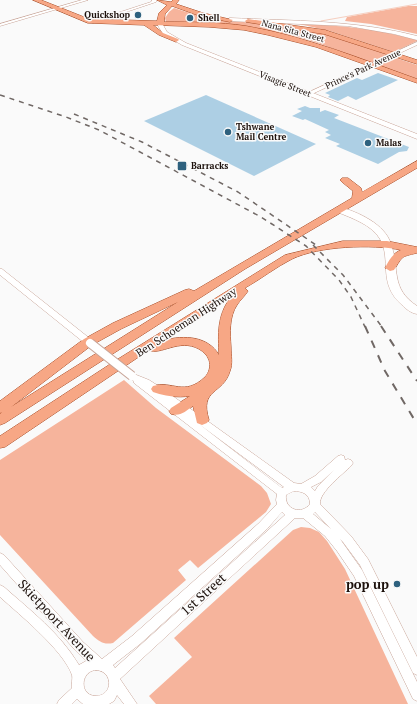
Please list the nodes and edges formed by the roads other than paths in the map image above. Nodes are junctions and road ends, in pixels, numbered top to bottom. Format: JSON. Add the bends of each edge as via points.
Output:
{"nodes":[{"id":1,"x":36,"y":0,"type":"edge"},
{"id":2,"x":86,"y":0,"type":"edge"},
{"id":3,"x":154,"y":0,"type":"edge"},
{"id":4,"x":160,"y":0,"type":"edge"},
{"id":5,"x":174,"y":2,"type":"edge"},
{"id":6,"x":57,"y":9,"type":"junction"},
{"id":7,"x":230,"y":20,"type":"junction"},
{"id":8,"x":92,"y":22,"type":"junction"},
{"id":9,"x":146,"y":23,"type":"junction"},
{"id":10,"x":160,"y":24,"type":"junction"},
{"id":11,"x":0,"y":25,"type":"edge"},
{"id":12,"x":417,"y":38,"type":"edge"},
{"id":13,"x":176,"y":40,"type":"junction"},
{"id":14,"x":417,"y":43,"type":"edge"},
{"id":15,"x":394,"y":54,"type":"junction"},
{"id":16,"x":417,"y":62,"type":"edge"},
{"id":17,"x":371,"y":65,"type":"junction"},
{"id":18,"x":417,"y":81,"type":"edge"},
{"id":19,"x":308,"y":94,"type":"junction"},
{"id":20,"x":417,"y":136,"type":"edge"},
{"id":21,"x":417,"y":164,"type":"edge"},
{"id":22,"x":345,"y":180,"type":"dead end"},
{"id":23,"x":356,"y":200,"type":"junction"},
{"id":24,"x":340,"y":210,"type":"junction"},
{"id":25,"x":387,"y":244,"type":"junction"},
{"id":26,"x":417,"y":250,"type":"edge"},
{"id":27,"x":289,"y":257,"type":"junction"},
{"id":28,"x":390,"y":268,"type":"junction"},
{"id":29,"x":0,"y":271,"type":"edge"},
{"id":30,"x":234,"y":272,"type":"junction"},
{"id":31,"x":417,"y":311,"type":"edge"},
{"id":32,"x":89,"y":342,"type":"junction"},
{"id":33,"x":122,"y":362,"type":"junction"},
{"id":34,"x":133,"y":376,"type":"junction"},
{"id":35,"x":158,"y":389,"type":"junction"},
{"id":36,"x":200,"y":390,"type":"junction"},
{"id":37,"x":176,"y":407,"type":"junction"},
{"id":38,"x":0,"y":408,"type":"edge"},
{"id":39,"x":0,"y":420,"type":"edge"},
{"id":40,"x":202,"y":420,"type":"junction"},
{"id":41,"x":4,"y":442,"type":"edge"},
{"id":42,"x":292,"y":487,"type":"junction"},
{"id":43,"x":303,"y":487,"type":"junction"},
{"id":44,"x":282,"y":493,"type":"junction"},
{"id":45,"x":315,"y":502,"type":"junction"},
{"id":46,"x":282,"y":505,"type":"junction"},
{"id":47,"x":293,"y":514,"type":"junction"},
{"id":48,"x":305,"y":514,"type":"junction"},
{"id":49,"x":0,"y":558,"type":"edge"},
{"id":50,"x":0,"y":590,"type":"edge"},
{"id":51,"x":101,"y":664,"type":"junction"},
{"id":52,"x":417,"y":669,"type":"edge"},
{"id":53,"x":79,"y":678,"type":"junction"},
{"id":54,"x":115,"y":679,"type":"junction"},
{"id":55,"x":78,"y":690,"type":"junction"},
{"id":56,"x":417,"y":696,"type":"edge"},
{"id":57,"x":92,"y":702,"type":"edge"},
{"id":58,"x":64,"y":704,"type":"edge"},
{"id":59,"x":131,"y":704,"type":"edge"}],
"edges":[{"from":1,"to":6,"type":"main road","name":"Nana Sita Street"},
{"from":2,"to":6,"type":"street"},
{"from":3,"to":8,"type":"street","via":[[152,3]]},
{"from":4,"to":5,"type":"main road","name":"Nana Sita Street"},
{"from":5,"to":7,"type":"main road","name":"Nana Sita Street","via":[[202,15]]},
{"from":5,"to":10,"type":"main road","via":[[162,13]]},
{"from":6,"to":8,"type":"main road","name":"Nana Sita Street"},
{"from":6,"to":11,"type":"street"},
{"from":7,"to":12,"type":"street","via":[[345,24],[387,30]]},
{"from":7,"to":15,"type":"main road","name":"Nana Sita Street","via":[[319,30]]},
{"from":8,"to":9,"type":"main road","name":"Nana Sita Street"},
{"from":9,"to":10,"type":"main road","name":"Nana Sita Street"},
{"from":9,"to":13,"type":"main road","via":[[161,34]]},
{"from":10,"to":13,"type":"street","name":"Visagie Street","via":[[165,33]]},
{"from":10,"to":17,"type":"main road","name":"Nana Sita Street","via":[[229,27],[270,32]]},
{"from":13,"to":19,"type":"street","name":"Visagie Street"},
{"from":14,"to":15,"type":"street","name":"Prince's Park Avenue"},
{"from":15,"to":16,"type":"main road","name":"Nana Sita Street"},
{"from":15,"to":17,"type":"street","name":"Prince's Park Avenue"},
{"from":17,"to":18,"type":"main road","name":"Nana Sita Street"},
{"from":17,"to":19,"type":"street","name":"Prince's Park Avenue"},
{"from":19,"to":20,"type":"street","name":"Visagie Street"},
{"from":21,"to":23,"type":"main road","name":"Ben Schoeman Highway"},
{"from":22,"to":23,"type":"main road","via":[[358,190]]},
{"from":23,"to":24,"type":"main road","name":"Ben Schoeman Highway"},
{"from":24,"to":25,"type":"street","via":[[375,228]]},
{"from":24,"to":30,"type":"main road","name":"Ben Schoeman Highway"},
{"from":25,"to":26,"type":"main road","name":"Ben Schoeman Highway"},
{"from":25,"to":27,"type":"main road","name":"Ben Schoeman Highway","via":[[343,244]]},
{"from":25,"to":28,"type":"street"},
{"from":26,"to":28,"type":"main road","via":[[401,253]]},
{"from":27,"to":33,"type":"main road","name":"Ben Schoeman Highway"},
{"from":27,"to":36,"type":"main road","via":[[233,301],[226,318],[225,370],[214,385]]},
{"from":28,"to":31,"type":"street","via":[[395,292]]},
{"from":29,"to":32,"type":"street"},
{"from":30,"to":32,"type":"main road","via":[[117,326]]},
{"from":30,"to":39,"type":"main road","name":"Ben Schoeman Highway"},
{"from":32,"to":34,"type":"street","bridge":true},
{"from":32,"to":38,"type":"main road"},
{"from":33,"to":36,"type":"main road","via":[[163,344],[187,341],[199,344],[212,353],[217,364],[211,380]]},
{"from":33,"to":41,"type":"main road","name":"Ben Schoeman Highway"},
{"from":34,"to":35,"type":"street"},
{"from":34,"to":37,"type":"street"},
{"from":35,"to":36,"type":"main road","via":[[174,392]]},
{"from":35,"to":37,"type":"street"},
{"from":36,"to":37,"type":"main road"},
{"from":36,"to":40,"type":"main road","via":[[198,407]]},
{"from":37,"to":40,"type":"street"},
{"from":37,"to":44,"type":"street"},
{"from":40,"to":42,"type":"street"},
{"from":42,"to":43,"type":"street"},
{"from":42,"to":44,"type":"street"},
{"from":43,"to":45,"type":"street","via":[[311,493]]},
{"from":43,"to":45,"type":"street","via":[[344,461],[321,488]]},
{"from":44,"to":46,"type":"street"},
{"from":45,"to":48,"type":"street","via":[[311,511]]},
{"from":45,"to":52,"type":"street","via":[[364,562]]},
{"from":46,"to":47,"type":"street"},
{"from":46,"to":51,"type":"street","name":"1st Street","via":[[263,526],[136,640]]},
{"from":47,"to":48,"type":"street"},
{"from":47,"to":54,"type":"street","name":"1st Street"},
{"from":48,"to":56,"type":"street","via":[[325,528],[358,573]]},
{"from":49,"to":51,"type":"street","name":"Skietpoort Avenue","via":[[79,646]]},
{"from":50,"to":53,"type":"street","name":"Skietpoort Avenue","via":[[50,636],[67,656]]},
{"from":51,"to":53,"type":"street","via":[[86,668]]},
{"from":51,"to":54,"type":"street","via":[[112,671]]},
{"from":53,"to":55,"type":"street"},
{"from":54,"to":57,"type":"street","via":[[111,693],[102,700]]},
{"from":54,"to":59,"type":"street"},
{"from":55,"to":57,"type":"street","via":[[83,698]]},
{"from":55,"to":58,"type":"street"}]}
